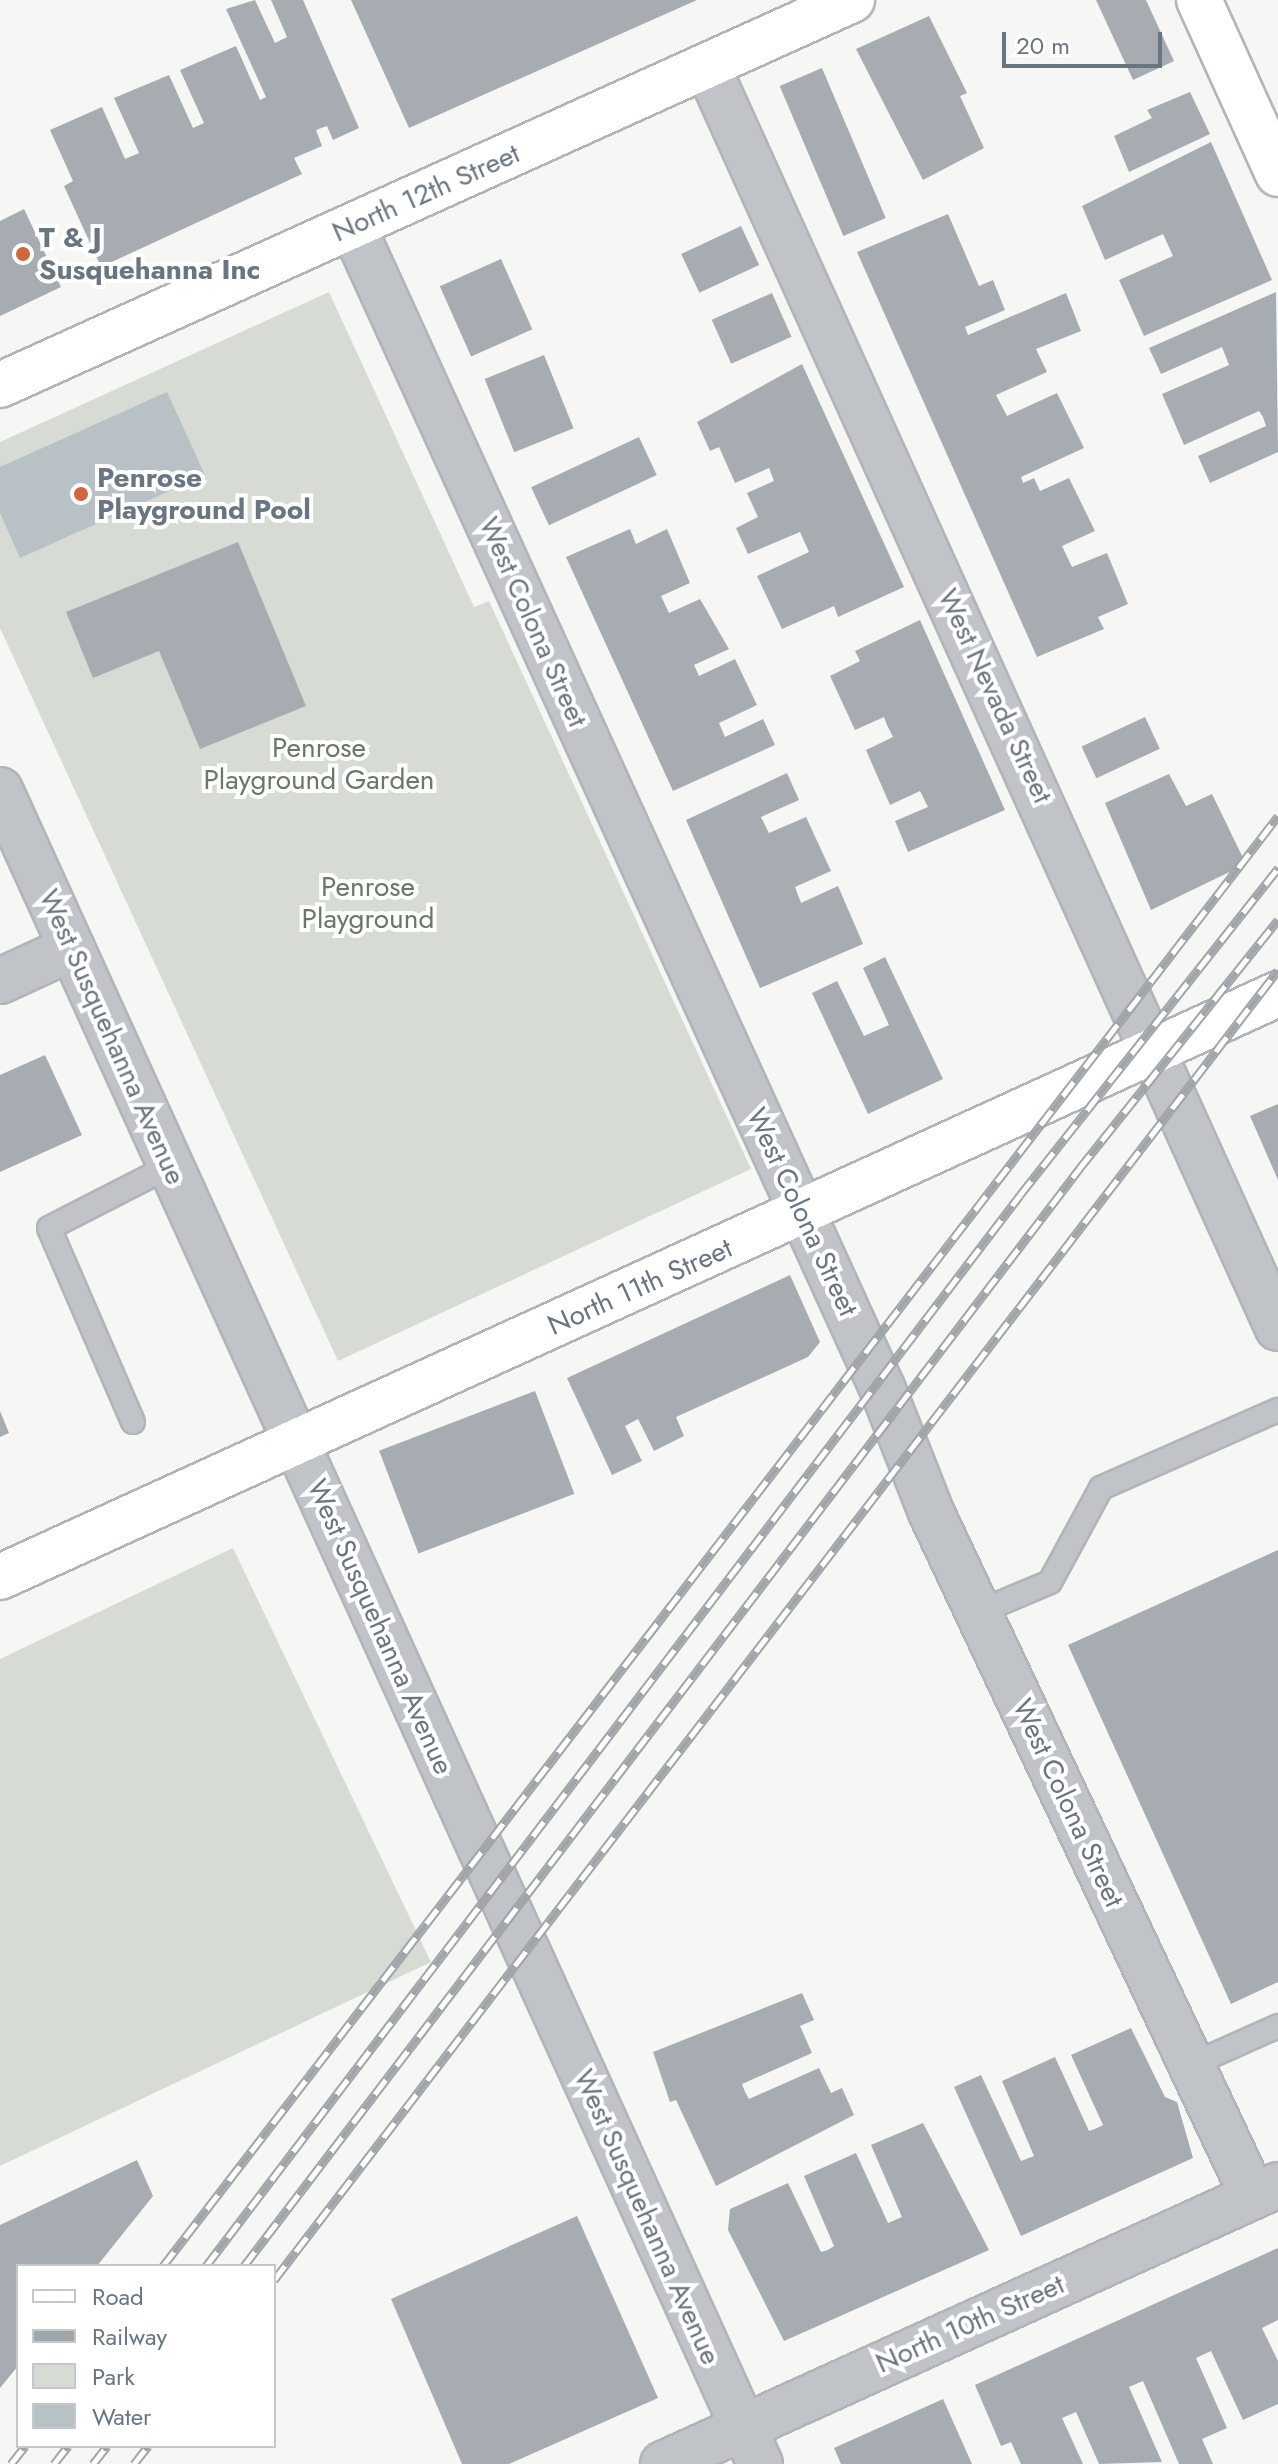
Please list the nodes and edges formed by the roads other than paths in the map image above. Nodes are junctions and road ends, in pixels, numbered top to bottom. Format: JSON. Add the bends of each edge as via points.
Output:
{"nodes":[{"id":1,"x":852,"y":0,"type":"edge"},
{"id":2,"x":1199,"y":0,"type":"edge"},
{"id":3,"x":707,"y":66,"type":"junction"},
{"id":4,"x":1278,"y":174,"type":"edge"},
{"id":5,"x":353,"y":227,"type":"junction"},
{"id":6,"x":0,"y":385,"type":"edge"},
{"id":7,"x":0,"y":790,"type":"edge"},
{"id":8,"x":72,"y":948,"type":"junction"},
{"id":9,"x":0,"y":981,"type":"edge"},
{"id":10,"x":1278,"y":994,"type":"edge"},
{"id":11,"x":1158,"y":1051,"type":"junction"},
{"id":12,"x":170,"y":1166,"type":"junction"},
{"id":13,"x":802,"y":1213,"type":"junction"},
{"id":14,"x":1278,"y":1328,"type":"edge"},
{"id":15,"x":1278,"y":1410,"type":"edge"},
{"id":16,"x":133,"y":1422,"type":"dead end"},
{"id":17,"x":296,"y":1442,"type":"junction"},
{"id":18,"x":0,"y":1577,"type":"edge"},
{"id":19,"x":979,"y":1612,"type":"junction"},
{"id":20,"x":1278,"y":2026,"type":"edge"},
{"id":21,"x":1191,"y":2065,"type":"junction"},
{"id":22,"x":1265,"y":2190,"type":"edge"},
{"id":23,"x":751,"y":2446,"type":"edge"},
{"id":24,"x":663,"y":2464,"type":"edge"}],
"edges":[{"from":1,"to":3,"type":"main road","name":"North 12th Street"},
{"from":2,"to":4,"type":"main road"},
{"from":3,"to":5,"type":"main road","name":"North 12th Street"},
{"from":3,"to":11,"type":"street","name":"West Nevada Street"},
{"from":5,"to":6,"type":"main road","name":"North 12th Street"},
{"from":5,"to":13,"type":"street","name":"West Colona Street"},
{"from":7,"to":8,"type":"street","name":"West Susquehanna Avenue"},
{"from":8,"to":9,"type":"street"},
{"from":8,"to":12,"type":"street","name":"West Susquehanna Avenue"},
{"from":10,"to":11,"type":"main road","name":"North 11th Street"},
{"from":11,"to":13,"type":"main road","name":"North 11th Street"},
{"from":11,"to":14,"type":"street","name":"West Nevada Street"},
{"from":12,"to":16,"type":"lane","via":[[49,1228]]},
{"from":12,"to":17,"type":"street","name":"West Susquehanna Avenue"},
{"from":13,"to":17,"type":"main road","name":"North 11th Street"},
{"from":13,"to":19,"type":"street","name":"West Colona Street"},
{"from":15,"to":19,"type":"lane","via":[[1101,1488],[1050,1582]]},
{"from":17,"to":18,"type":"main road","name":"North 11th Street"},
{"from":17,"to":23,"type":"street","name":"West Susquehanna Avenue"},
{"from":19,"to":21,"type":"street","name":"West Colona Street"},
{"from":20,"to":21,"type":"lane"},
{"from":21,"to":22,"type":"street","name":"West Colona Street"},
{"from":22,"to":23,"type":"street","name":"North 10th Street"},
{"from":23,"to":24,"type":"street","name":"North 10th Street"}]}
